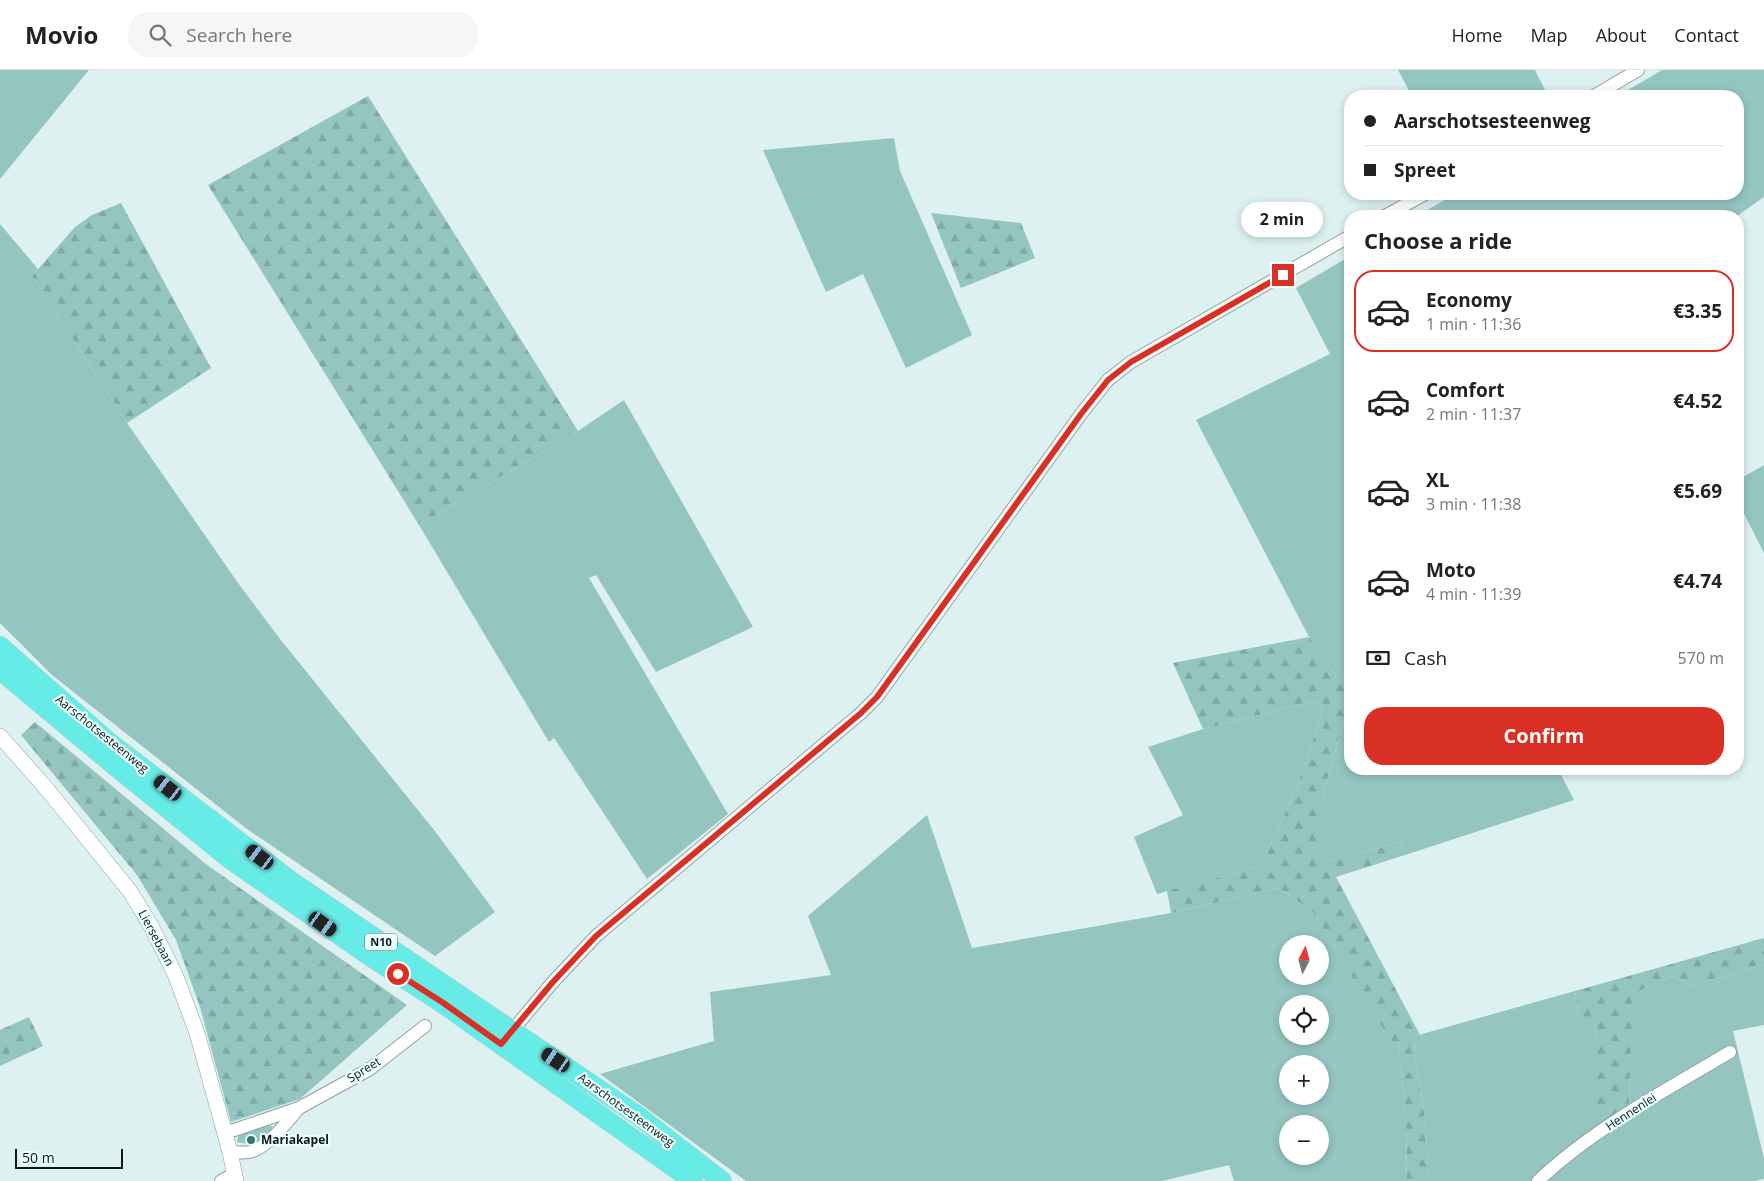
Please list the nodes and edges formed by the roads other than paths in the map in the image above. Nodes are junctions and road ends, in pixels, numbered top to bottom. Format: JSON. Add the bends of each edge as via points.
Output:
{"nodes":[{"id":1,"x":1638,"y":70,"type":"edge"},
{"id":2,"x":1604,"y":90,"type":"edge"},
{"id":3,"x":1414,"y":200,"type":"edge"},
{"id":4,"x":1396,"y":210,"type":"edge"},
{"id":5,"x":1344,"y":239,"type":"edge"},
{"id":6,"x":1,"y":649,"type":"edge"},
{"id":7,"x":0,"y":670,"type":"edge"},
{"id":8,"x":0,"y":736,"type":"edge"},
{"id":9,"x":425,"y":1026,"type":"dead end"},
{"id":10,"x":506,"y":1037,"type":"junction"},
{"id":11,"x":1730,"y":1052,"type":"dead end"},
{"id":12,"x":299,"y":1108,"type":"junction"},
{"id":13,"x":224,"y":1131,"type":"junction"},
{"id":14,"x":230,"y":1152,"type":"junction"},
{"id":15,"x":230,"y":1179,"type":"edge"},
{"id":16,"x":693,"y":1181,"type":"edge"},
{"id":17,"x":722,"y":1181,"type":"edge"},
{"id":18,"x":1538,"y":1181,"type":"edge"}],
"edges":[{"from":1,"to":2,"type":"street"},
{"from":3,"to":4,"type":"street"},
{"from":5,"to":10,"type":"street","via":[[1131,362],[1108,380],[877,697],[596,936]]},
{"from":6,"to":10,"type":"main road","name":"Aarschotsesteenweg","number":"N10","via":[[109,742],[205,816]]},
{"from":7,"to":10,"type":"main road","name":"Aarschotsesteenweg","number":"N10","via":[[231,860],[368,956]]},
{"from":8,"to":13,"type":"street","name":"Liersebaan","via":[[129,890],[150,924],[175,974],[197,1033]]},
{"from":9,"to":12,"type":"street","name":"Spreet","via":[[370,1069]]},
{"from":10,"to":16,"type":"main road","name":"Aarschotsesteenweg","number":"N10"},
{"from":10,"to":17,"type":"main road","name":"Aarschotsesteenweg","number":"N10","via":[[637,1115]]},
{"from":11,"to":18,"type":"street","name":"Hennenlei","via":[[1656,1095],[1576,1148]]},
{"from":12,"to":13,"type":"street","name":"Spreet"},
{"from":12,"to":14,"type":"street","name":"Spreet","via":[[279,1132],[255,1150]]},
{"from":13,"to":14,"type":"street","name":"Liersebaan"},
{"from":14,"to":15,"type":"street","name":"Liersebaan"}]}
